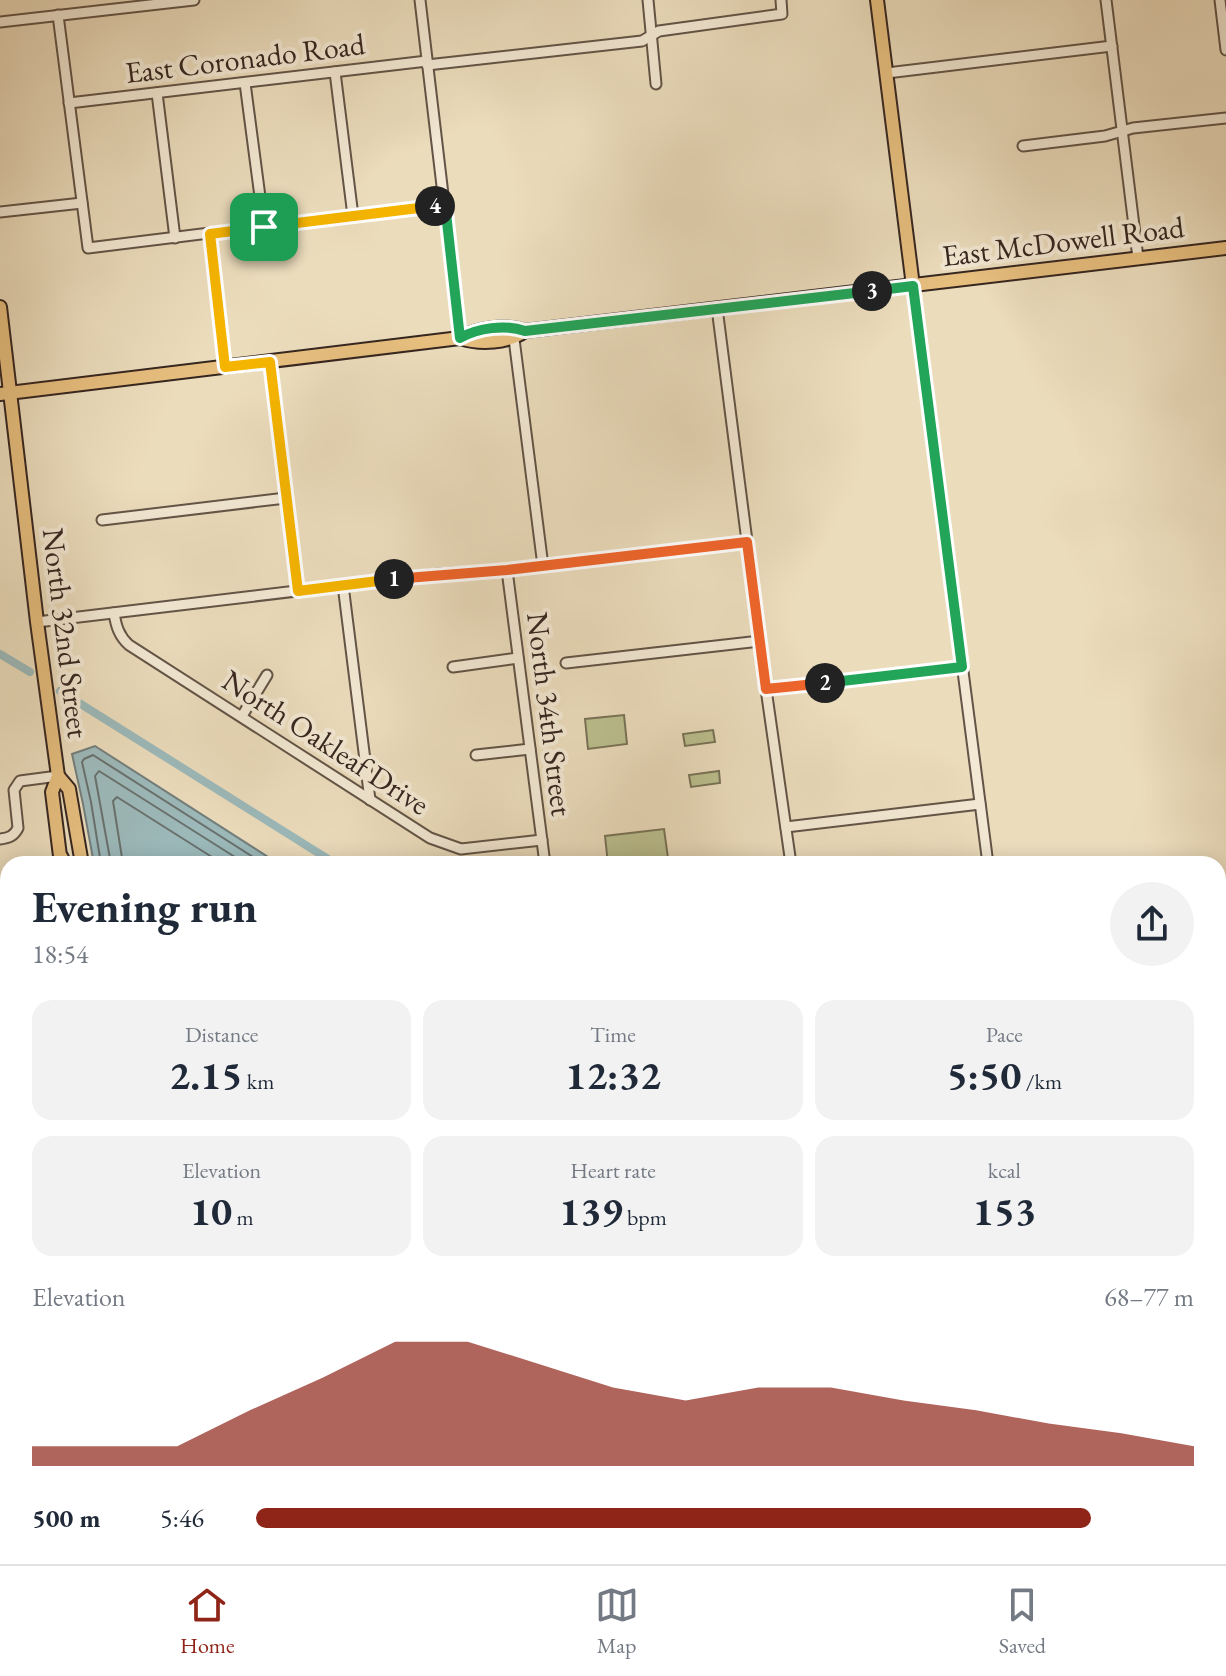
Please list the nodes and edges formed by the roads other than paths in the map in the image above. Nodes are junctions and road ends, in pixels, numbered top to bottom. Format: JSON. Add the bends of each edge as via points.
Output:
{"nodes":[{"id":1,"x":194,"y":0,"type":"edge"},
{"id":2,"x":420,"y":0,"type":"edge"},
{"id":3,"x":648,"y":0,"type":"edge"},
{"id":4,"x":781,"y":0,"type":"edge"},
{"id":5,"x":877,"y":0,"type":"edge"},
{"id":6,"x":1106,"y":0,"type":"edge"},
{"id":7,"x":1220,"y":0,"type":"edge"},
{"id":8,"x":58,"y":15,"type":"junction"},
{"id":9,"x":0,"y":22,"type":"edge"},
{"id":10,"x":651,"y":37,"type":"junction"},
{"id":11,"x":1112,"y":46,"type":"junction"},
{"id":12,"x":1226,"y":50,"type":"edge"},
{"id":13,"x":427,"y":63,"type":"junction"},
{"id":14,"x":335,"y":72,"type":"junction"},
{"id":15,"x":887,"y":73,"type":"junction"},
{"id":16,"x":245,"y":83,"type":"junction"},
{"id":17,"x":656,"y":84,"type":"dead end"},
{"id":18,"x":157,"y":93,"type":"junction"},
{"id":19,"x":69,"y":103,"type":"junction"},
{"id":20,"x":1226,"y":118,"type":"edge"},
{"id":21,"x":1122,"y":131,"type":"junction"},
{"id":22,"x":1023,"y":146,"type":"dead end"},
{"id":23,"x":82,"y":203,"type":"junction"},
{"id":24,"x":445,"y":204,"type":"junction"},
{"id":25,"x":0,"y":212,"type":"edge"},
{"id":26,"x":353,"y":216,"type":"junction"},
{"id":27,"x":264,"y":227,"type":"junction"},
{"id":28,"x":210,"y":234,"type":"junction"},
{"id":29,"x":175,"y":238,"type":"junction"},
{"id":30,"x":1226,"y":248,"type":"edge"},
{"id":31,"x":1138,"y":258,"type":"junction"},
{"id":32,"x":913,"y":286,"type":"junction"},
{"id":33,"x":0,"y":307,"type":"edge"},
{"id":34,"x":717,"y":308,"type":"junction"},
{"id":35,"x":517,"y":332,"type":"junction"},
{"id":36,"x":460,"y":338,"type":"junction"},
{"id":37,"x":270,"y":362,"type":"junction"},
{"id":38,"x":225,"y":367,"type":"junction"},
{"id":39,"x":5,"y":394,"type":"edge"},
{"id":40,"x":286,"y":498,"type":"junction"},
{"id":41,"x":102,"y":520,"type":"dead end"},
{"id":42,"x":747,"y":542,"type":"junction"},
{"id":43,"x":543,"y":566,"type":"junction"},
{"id":44,"x":507,"y":570,"type":"junction"},
{"id":45,"x":343,"y":585,"type":"junction"},
{"id":46,"x":298,"y":591,"type":"junction"},
{"id":47,"x":114,"y":613,"type":"junction"},
{"id":48,"x":37,"y":622,"type":"junction"},
{"id":49,"x":760,"y":641,"type":"junction"},
{"id":50,"x":518,"y":658,"type":"junction"},
{"id":51,"x":566,"y":663,"type":"dead end"},
{"id":52,"x":453,"y":667,"type":"dead end"},
{"id":53,"x":962,"y":667,"type":"junction"},
{"id":54,"x":267,"y":675,"type":"dead end"},
{"id":55,"x":766,"y":689,"type":"junction"},
{"id":56,"x":242,"y":716,"type":"junction"},
{"id":57,"x":530,"y":749,"type":"junction"},
{"id":58,"x":476,"y":755,"type":"dead end"},
{"id":59,"x":58,"y":776,"type":"junction"},
{"id":60,"x":370,"y":800,"type":"junction"},
{"id":61,"x":980,"y":804,"type":"junction"},
{"id":62,"x":786,"y":827,"type":"junction"},
{"id":63,"x":0,"y":839,"type":"edge"},
{"id":64,"x":542,"y":840,"type":"junction"},
{"id":65,"x":59,"y":856,"type":"edge"},
{"id":66,"x":81,"y":856,"type":"edge"},
{"id":67,"x":544,"y":856,"type":"edge"},
{"id":68,"x":790,"y":856,"type":"edge"},
{"id":69,"x":987,"y":856,"type":"edge"}],
"edges":[{"from":1,"to":8,"type":"street"},
{"from":2,"to":13,"type":"street"},
{"from":3,"to":10,"type":"street"},
{"from":4,"to":10,"type":"street","name":"East Coronado Road","via":[[782,14],[659,31]]},
{"from":5,"to":15,"type":"main road"},
{"from":6,"to":11,"type":"street"},
{"from":7,"to":12,"type":"street"},
{"from":8,"to":9,"type":"street"},
{"from":8,"to":19,"type":"street"},
{"from":10,"to":13,"type":"street","name":"East Coronado Road"},
{"from":10,"to":17,"type":"street"},
{"from":11,"to":15,"type":"street"},
{"from":11,"to":21,"type":"street"},
{"from":13,"to":14,"type":"street","name":"East Coronado Road"},
{"from":13,"to":24,"type":"street"},
{"from":14,"to":16,"type":"street","name":"East Coronado Road"},
{"from":14,"to":26,"type":"street"},
{"from":15,"to":32,"type":"main road"},
{"from":16,"to":18,"type":"street","name":"East Coronado Road"},
{"from":16,"to":27,"type":"street"},
{"from":18,"to":19,"type":"street","name":"East Coronado Road"},
{"from":18,"to":29,"type":"street"},
{"from":19,"to":23,"type":"street"},
{"from":20,"to":21,"type":"street"},
{"from":21,"to":22,"type":"street"},
{"from":21,"to":31,"type":"street"},
{"from":23,"to":25,"type":"street"},
{"from":23,"to":29,"type":"street","via":[[88,248]]},
{"from":24,"to":26,"type":"street"},
{"from":24,"to":36,"type":"street"},
{"from":26,"to":27,"type":"street"},
{"from":27,"to":28,"type":"street"},
{"from":28,"to":29,"type":"street"},
{"from":28,"to":38,"type":"street"},
{"from":30,"to":31,"type":"main road","name":"East McDowell Road"},
{"from":31,"to":32,"type":"main road","name":"East McDowell Road"},
{"from":32,"to":34,"type":"main road","name":"East McDowell Road"},
{"from":32,"to":53,"type":"street"},
{"from":33,"to":39,"type":"main road","name":"North 32nd Street"},
{"from":34,"to":35,"type":"main road","name":"East McDowell Road"},
{"from":34,"to":42,"type":"street"},
{"from":35,"to":36,"type":"main road","name":"East McDowell Road","via":[[474,343]]},
{"from":35,"to":43,"type":"street"},
{"from":36,"to":37,"type":"main road","name":"East McDowell Road"},
{"from":37,"to":38,"type":"main road","name":"East McDowell Road"},
{"from":37,"to":40,"type":"street"},
{"from":38,"to":39,"type":"main road","name":"East McDowell Road"},
{"from":39,"to":48,"type":"main road","name":"North 32nd Street"},
{"from":40,"to":41,"type":"street"},
{"from":40,"to":46,"type":"street"},
{"from":42,"to":43,"type":"street"},
{"from":42,"to":49,"type":"street"},
{"from":43,"to":44,"type":"street"},
{"from":44,"to":45,"type":"street"},
{"from":44,"to":50,"type":"street","name":"North 34th Street"},
{"from":45,"to":46,"type":"street"},
{"from":45,"to":60,"type":"street"},
{"from":46,"to":47,"type":"street"},
{"from":47,"to":48,"type":"street"},
{"from":47,"to":56,"type":"street","name":"North Oakleaf Drive","via":[[129,645]]},
{"from":48,"to":59,"type":"main road","name":"North 32nd Street"},
{"from":49,"to":51,"type":"street"},
{"from":49,"to":55,"type":"street"},
{"from":50,"to":52,"type":"street"},
{"from":50,"to":57,"type":"street","name":"North 34th Street"},
{"from":53,"to":55,"type":"street"},
{"from":53,"to":61,"type":"street"},
{"from":54,"to":56,"type":"street"},
{"from":55,"to":62,"type":"street"},
{"from":56,"to":60,"type":"street","name":"North Oakleaf Drive"},
{"from":57,"to":58,"type":"street"},
{"from":57,"to":64,"type":"street","name":"North 34th Street"},
{"from":59,"to":63,"type":"street","via":[[20,781],[14,790],[18,828]]},
{"from":59,"to":65,"type":"main road","name":"North 32nd Street","via":[[52,792]]},
{"from":59,"to":66,"type":"main road","name":"North 32nd Street","via":[[69,789]]},
{"from":60,"to":64,"type":"street","name":"North Oakleaf Drive","via":[[430,838],[461,849]]},
{"from":61,"to":62,"type":"street"},
{"from":61,"to":69,"type":"street"},
{"from":62,"to":68,"type":"street"},
{"from":64,"to":67,"type":"street","name":"North 34th Street"}]}
